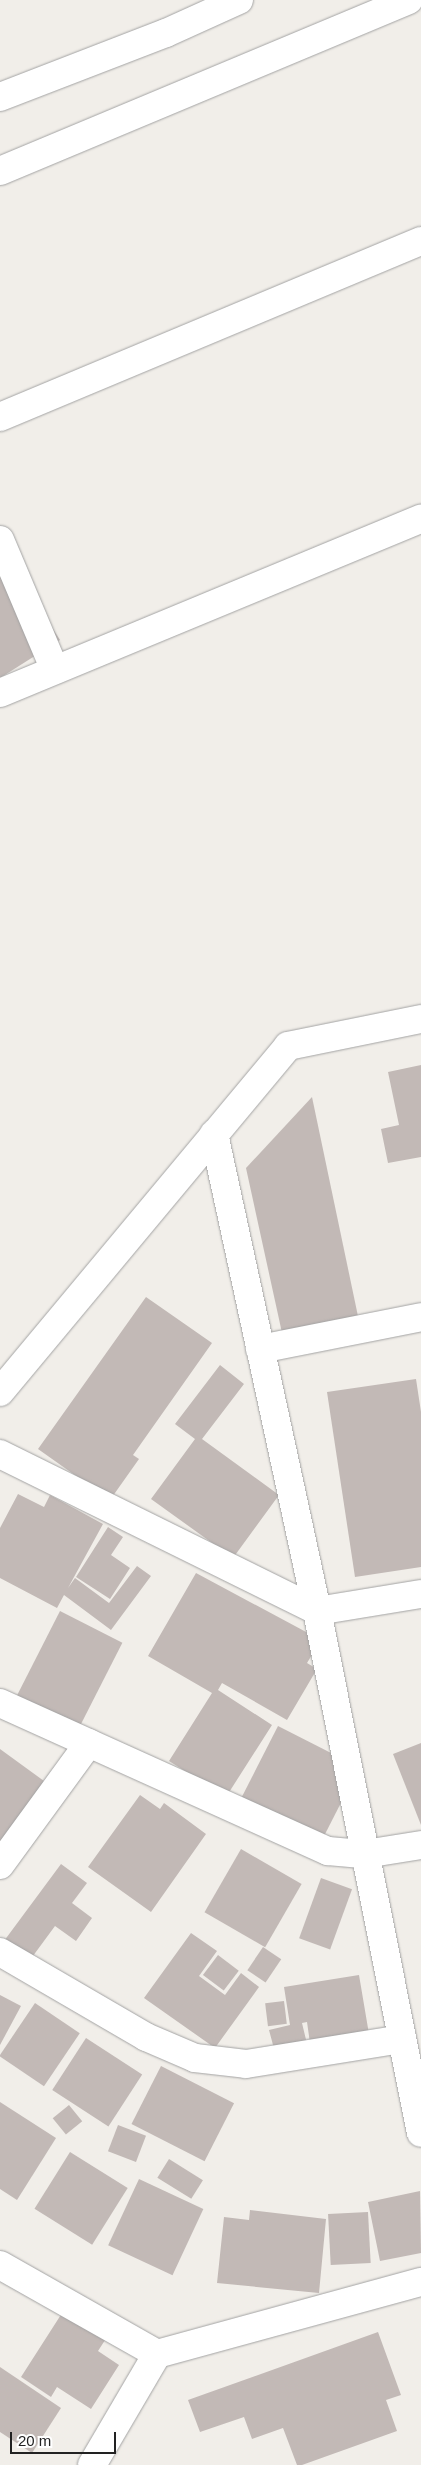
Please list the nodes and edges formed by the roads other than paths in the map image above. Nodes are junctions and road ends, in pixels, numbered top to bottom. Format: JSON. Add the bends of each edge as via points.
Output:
{"nodes":[{"id":1,"x":239,"y":0,"type":"edge"},
{"id":2,"x":409,"y":0,"type":"edge"},
{"id":3,"x":0,"y":97,"type":"edge"},
{"id":4,"x":0,"y":171,"type":"edge"},
{"id":5,"x":421,"y":241,"type":"edge"},
{"id":6,"x":0,"y":417,"type":"edge"},
{"id":7,"x":421,"y":519,"type":"edge"},
{"id":8,"x":0,"y":540,"type":"edge"},
{"id":9,"x":54,"y":670,"type":"junction"},
{"id":10,"x":0,"y":692,"type":"edge"},
{"id":11,"x":421,"y":1019,"type":"edge"},
{"id":12,"x":214,"y":1134,"type":"junction"},
{"id":13,"x":421,"y":1318,"type":"edge"},
{"id":14,"x":260,"y":1349,"type":"junction"},
{"id":15,"x":0,"y":1392,"type":"edge"},
{"id":16,"x":0,"y":1454,"type":"edge"},
{"id":17,"x":421,"y":1594,"type":"edge"},
{"id":18,"x":317,"y":1611,"type":"junction"},
{"id":19,"x":0,"y":1703,"type":"edge"},
{"id":20,"x":89,"y":1743,"type":"junction"},
{"id":21,"x":421,"y":1845,"type":"edge"},
{"id":22,"x":365,"y":1854,"type":"junction"},
{"id":23,"x":0,"y":1865,"type":"edge"},
{"id":24,"x":0,"y":1952,"type":"edge"},
{"id":25,"x":402,"y":2039,"type":"junction"},
{"id":26,"x":421,"y":2133,"type":"edge"},
{"id":27,"x":0,"y":2265,"type":"edge"},
{"id":28,"x":421,"y":2282,"type":"edge"},
{"id":29,"x":157,"y":2354,"type":"junction"},
{"id":30,"x":92,"y":2465,"type":"edge"}],
"edges":[{"from":1,"to":3,"type":"street","via":[[166,33]]},
{"from":2,"to":4,"type":"street"},
{"from":5,"to":6,"type":"street"},
{"from":7,"to":9,"type":"street"},
{"from":8,"to":9,"type":"street"},
{"from":9,"to":10,"type":"street"},
{"from":11,"to":12,"type":"street","via":[[288,1046]]},
{"from":12,"to":14,"type":"street"},
{"from":12,"to":15,"type":"street"},
{"from":13,"to":14,"type":"street"},
{"from":14,"to":18,"type":"street"},
{"from":16,"to":18,"type":"street"},
{"from":17,"to":18,"type":"street"},
{"from":18,"to":22,"type":"street"},
{"from":19,"to":20,"type":"street"},
{"from":20,"to":22,"type":"street","via":[[328,1852]]},
{"from":20,"to":23,"type":"street"},
{"from":21,"to":22,"type":"street"},
{"from":22,"to":25,"type":"street"},
{"from":24,"to":25,"type":"street","via":[[146,2037],[195,2058],[246,2064]]},
{"from":25,"to":26,"type":"street"},
{"from":27,"to":29,"type":"street"},
{"from":28,"to":29,"type":"street"},
{"from":29,"to":30,"type":"street"}]}
